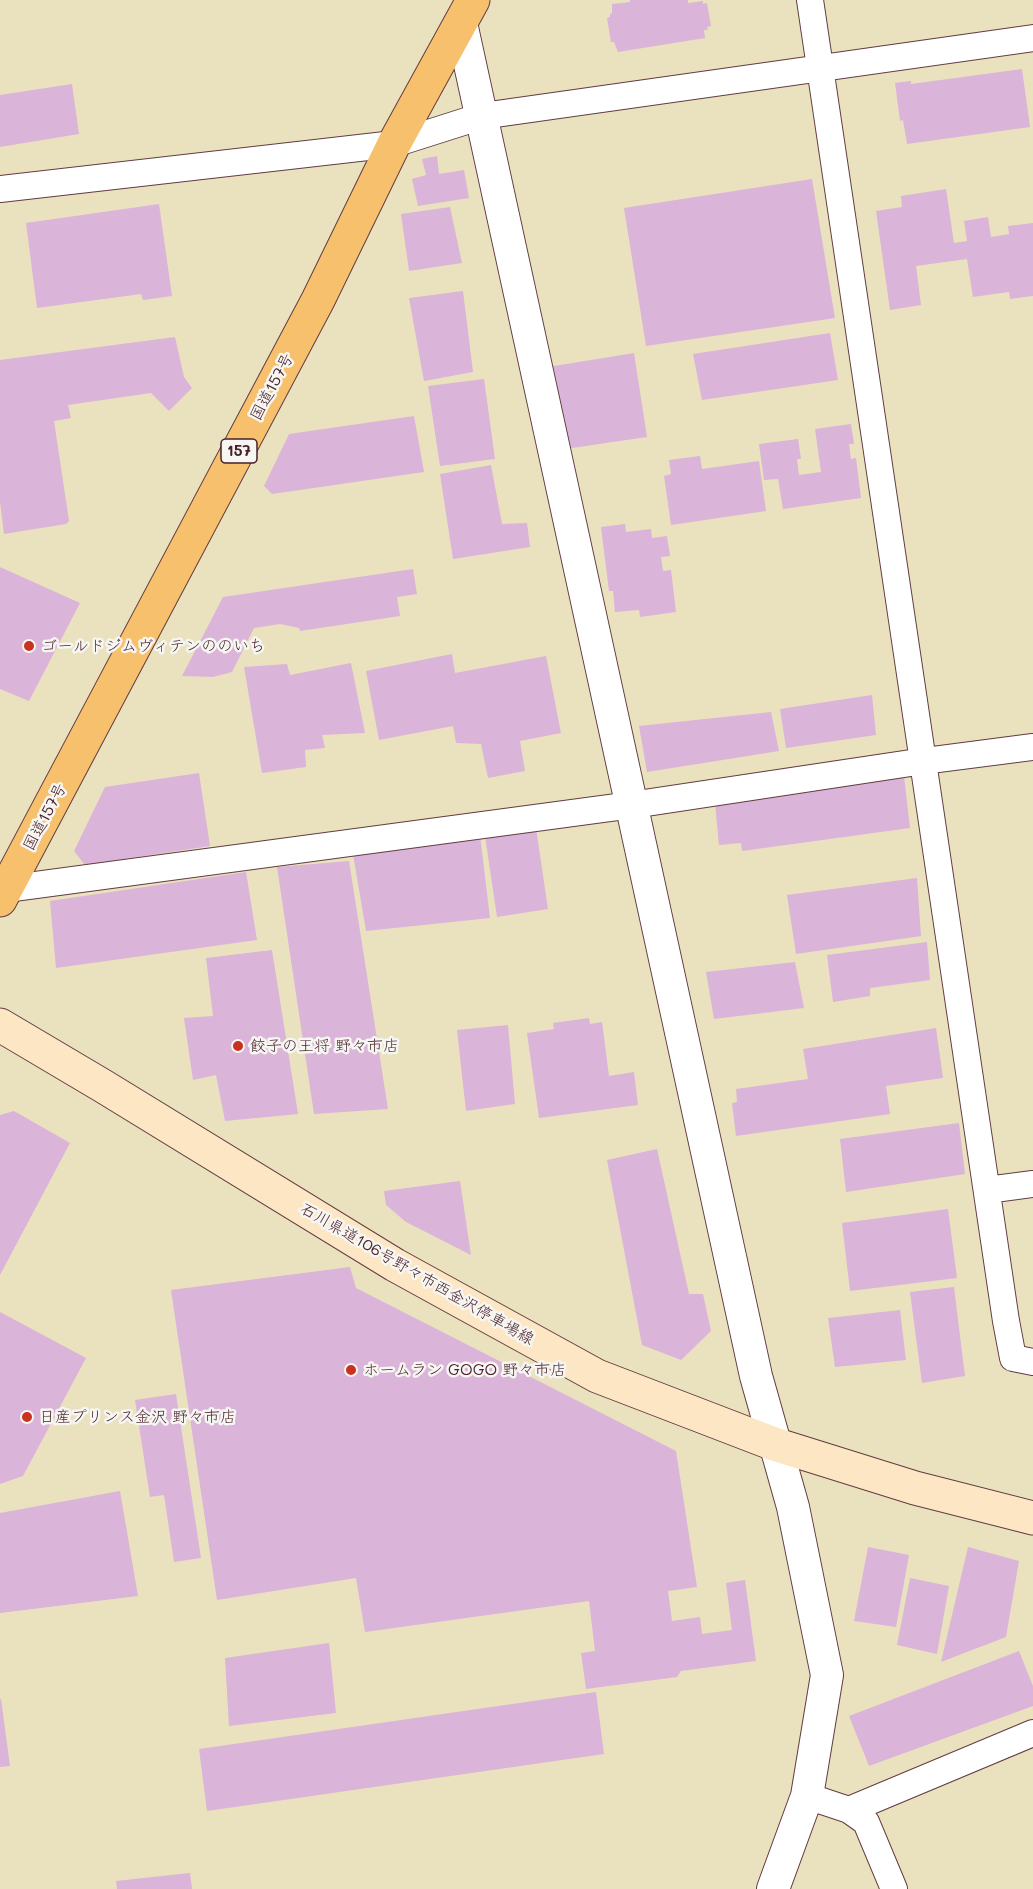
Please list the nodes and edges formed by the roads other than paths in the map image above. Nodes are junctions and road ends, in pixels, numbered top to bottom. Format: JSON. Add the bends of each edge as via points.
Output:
{"nodes":[{"id":1,"x":810,"y":0,"type":"edge"},
{"id":2,"x":463,"y":8,"type":"edge"},
{"id":3,"x":1033,"y":38,"type":"edge"},
{"id":4,"x":821,"y":69,"type":"junction"},
{"id":5,"x":482,"y":116,"type":"junction"},
{"id":6,"x":394,"y":144,"type":"junction"},
{"id":7,"x":0,"y":189,"type":"edge"},
{"id":8,"x":1033,"y":747,"type":"edge"},
{"id":9,"x":924,"y":761,"type":"junction"},
{"id":10,"x":632,"y":805,"type":"junction"},
{"id":11,"x":3,"y":895,"type":"edge"},
{"id":12,"x":0,"y":1025,"type":"edge"},
{"id":13,"x":1033,"y":1184,"type":"edge"},
{"id":14,"x":987,"y":1190,"type":"junction"},
{"id":15,"x":1033,"y":1362,"type":"edge"},
{"id":16,"x":774,"y":1443,"type":"junction"},
{"id":17,"x":1033,"y":1518,"type":"edge"},
{"id":18,"x":1033,"y":1733,"type":"edge"},
{"id":19,"x":807,"y":1796,"type":"junction"},
{"id":20,"x":849,"y":1810,"type":"junction"},
{"id":21,"x":773,"y":1889,"type":"edge"},
{"id":22,"x":894,"y":1889,"type":"edge"}],
"edges":[{"from":1,"to":4,"type":"street"},
{"from":2,"to":5,"type":"street"},
{"from":2,"to":6,"type":"highway","name":"国道157号","number":"157"},
{"from":3,"to":4,"type":"street"},
{"from":4,"to":5,"type":"street"},
{"from":4,"to":9,"type":"street"},
{"from":5,"to":6,"type":"street"},
{"from":5,"to":10,"type":"street"},
{"from":6,"to":7,"type":"street"},
{"from":6,"to":11,"type":"highway","name":"国道157号","number":"157","via":[[313,310]]},
{"from":8,"to":9,"type":"street"},
{"from":9,"to":10,"type":"street"},
{"from":9,"to":14,"type":"street"},
{"from":10,"to":11,"type":"street"},
{"from":10,"to":16,"type":"street","via":[[756,1376]]},
{"from":12,"to":16,"type":"main road","name":"石川県道106号野々市西金沢停車場線","via":[[395,1265],[597,1376]]},
{"from":13,"to":14,"type":"street"},
{"from":14,"to":15,"type":"street","via":[[1013,1358]]},
{"from":16,"to":17,"type":"main road","name":"石川県道106号野々市西金沢停車場線","via":[[915,1488]]},
{"from":16,"to":19,"type":"street","via":[[793,1507],[826,1675]]},
{"from":18,"to":20,"type":"street"},
{"from":19,"to":20,"type":"street"},
{"from":19,"to":21,"type":"street"},
{"from":20,"to":22,"type":"street","via":[[866,1822]]}]}
